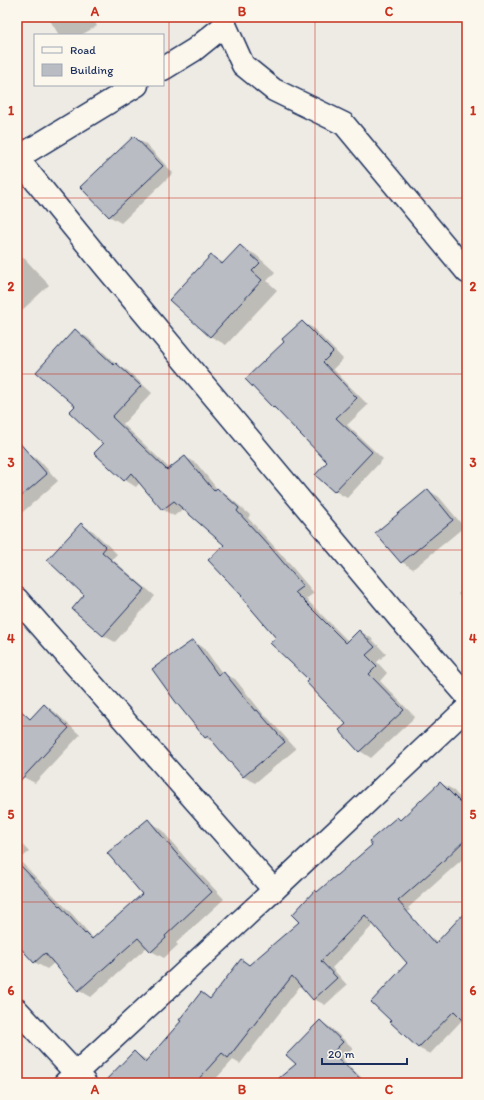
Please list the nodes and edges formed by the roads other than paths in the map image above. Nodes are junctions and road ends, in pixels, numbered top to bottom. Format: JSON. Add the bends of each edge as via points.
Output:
{"nodes":[{"id":1,"x":225,"y":21,"type":"edge"},
{"id":2,"x":164,"y":68,"type":"edge"},
{"id":3,"x":135,"y":86,"type":"edge"},
{"id":4,"x":17,"y":158,"type":"edge"},
{"id":5,"x":467,"y":272,"type":"edge"},
{"id":6,"x":17,"y":599,"type":"edge"},
{"id":7,"x":467,"y":696,"type":"edge"},
{"id":8,"x":467,"y":708,"type":"edge"},
{"id":9,"x":274,"y":890,"type":"junction"},
{"id":10,"x":17,"y":1010,"type":"edge"},
{"id":11,"x":75,"y":1080,"type":"edge"}],
"edges":[{"from":1,"to":2,"type":"street","via":[[194,50]]},
{"from":1,"to":5,"type":"street","via":[[243,65],[274,90],[344,124]]},
{"from":3,"to":4,"type":"street"},
{"from":4,"to":7,"type":"street","via":[[399,618]]},
{"from":6,"to":9,"type":"street"},
{"from":8,"to":9,"type":"street"},
{"from":9,"to":11,"type":"street"},
{"from":10,"to":11,"type":"street"}]}
